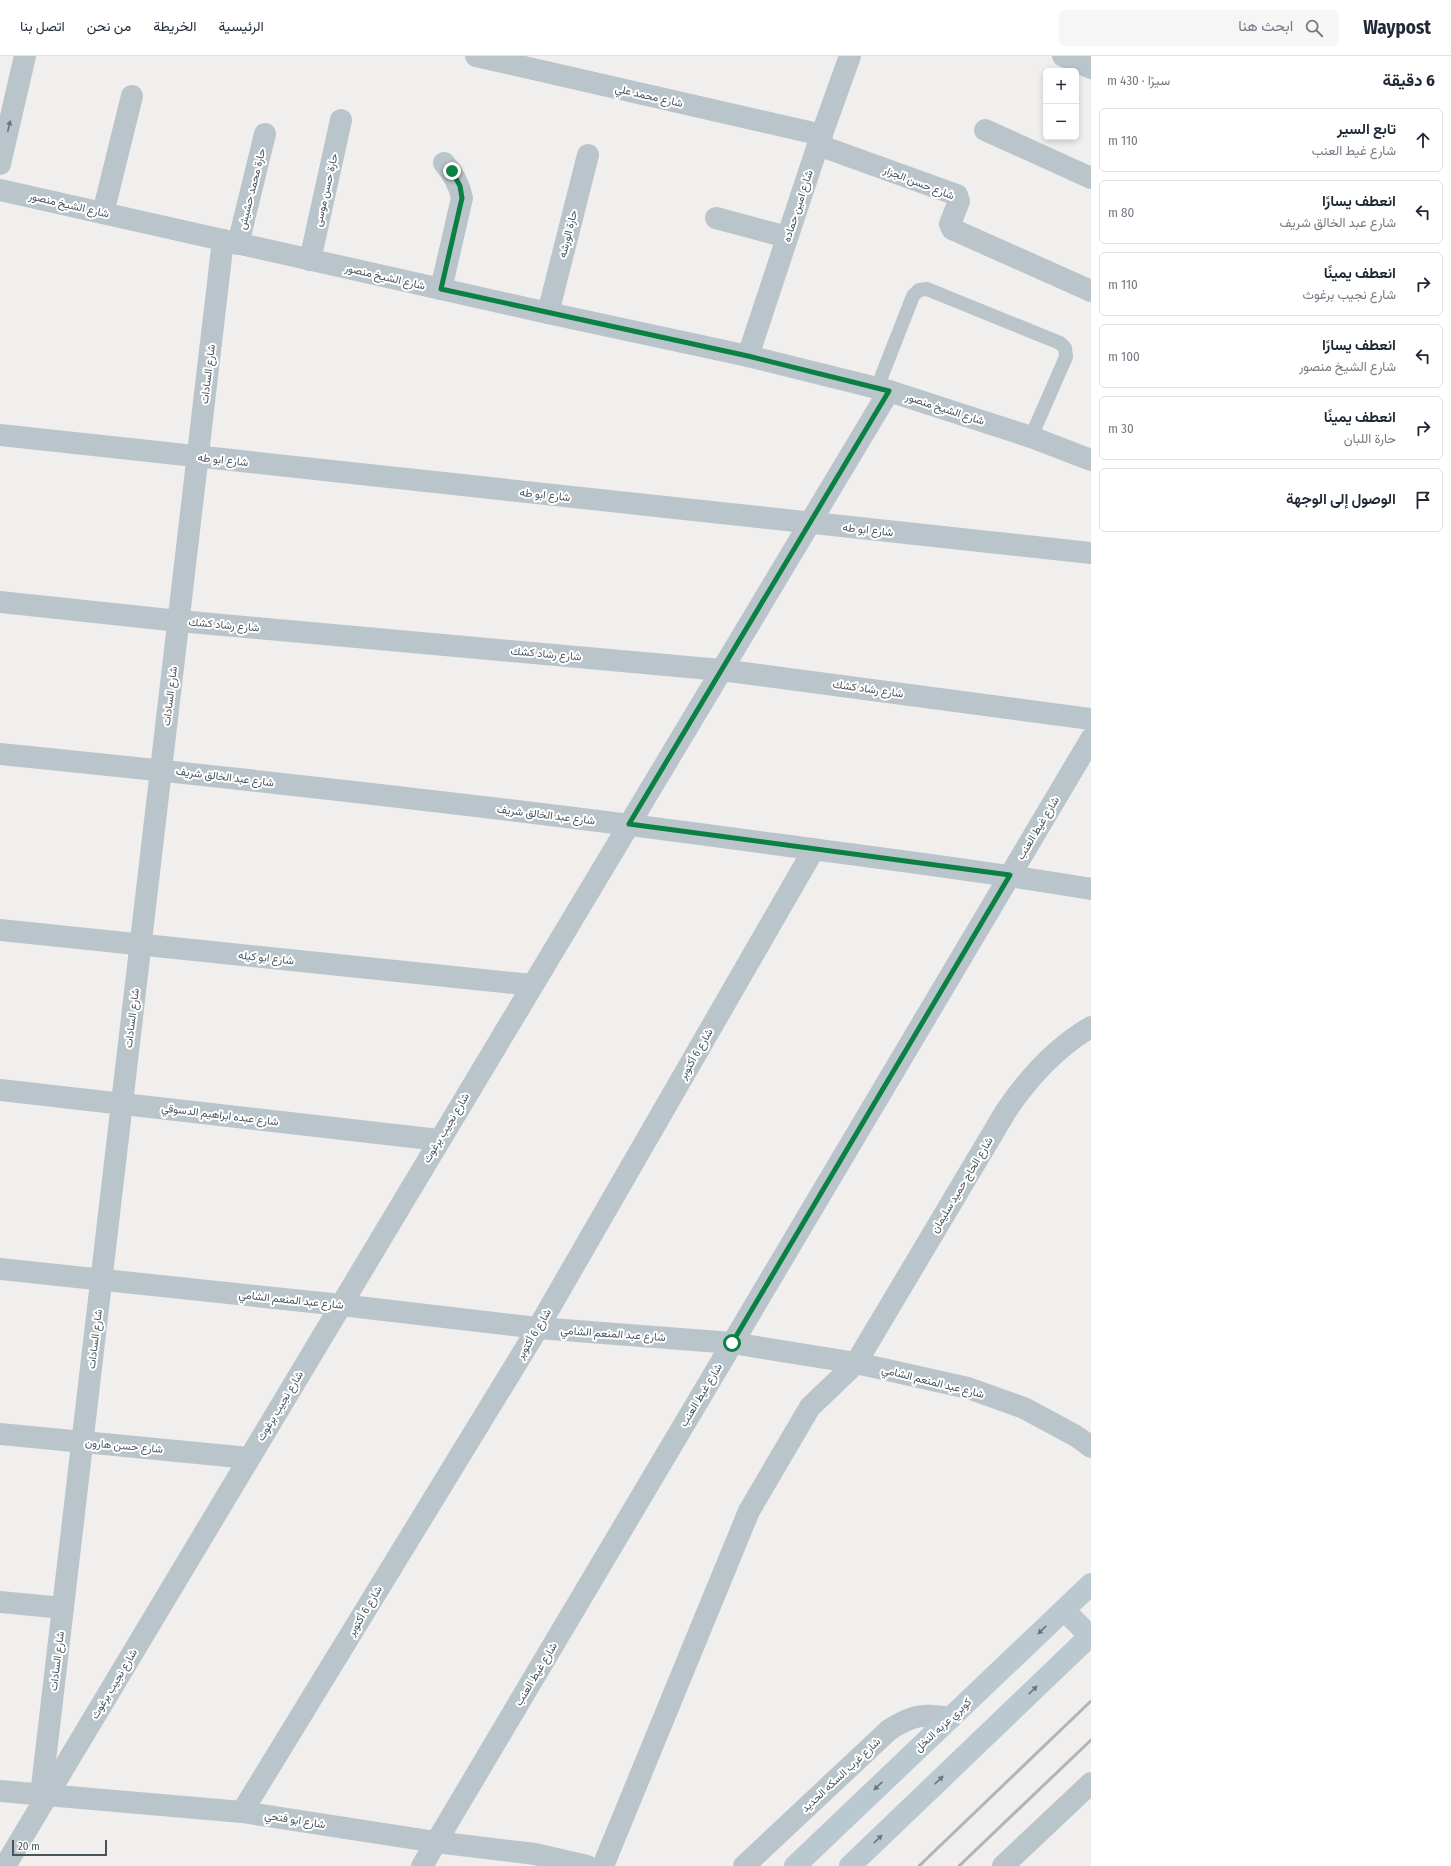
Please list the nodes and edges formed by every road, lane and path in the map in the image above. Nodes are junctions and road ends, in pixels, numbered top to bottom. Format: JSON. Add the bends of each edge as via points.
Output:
{"nodes":[{"id":1,"x":25,"y":56,"type":"edge"},
{"id":2,"x":476,"y":56,"type":"edge"},
{"id":3,"x":850,"y":56,"type":"edge"},
{"id":4,"x":1063,"y":56,"type":"edge"},
{"id":5,"x":1091,"y":68,"type":"edge"},
{"id":6,"x":132,"y":96,"type":"dead end"},
{"id":7,"x":341,"y":120,"type":"dead end"},
{"id":8,"x":985,"y":130,"type":"dead end"},
{"id":9,"x":265,"y":134,"type":"dead end"},
{"id":10,"x":820,"y":140,"type":"junction"},
{"id":11,"x":588,"y":155,"type":"dead end"},
{"id":12,"x":444,"y":163,"type":"dead end"},
{"id":13,"x":0,"y":164,"type":"edge"},
{"id":14,"x":1091,"y":178,"type":"edge"},
{"id":15,"x":0,"y":190,"type":"edge"},
{"id":16,"x":102,"y":213,"type":"junction"},
{"id":17,"x":716,"y":218,"type":"dead end"},
{"id":18,"x":787,"y":237,"type":"junction"},
{"id":19,"x":231,"y":242,"type":"junction"},
{"id":20,"x":310,"y":260,"type":"junction"},
{"id":21,"x":441,"y":289,"type":"junction"},
{"id":22,"x":1091,"y":291,"type":"edge"},
{"id":23,"x":548,"y":313,"type":"junction"},
{"id":24,"x":748,"y":356,"type":"junction"},
{"id":25,"x":883,"y":389,"type":"junction"},
{"id":26,"x":0,"y":435,"type":"edge"},
{"id":27,"x":1030,"y":437,"type":"junction"},
{"id":28,"x":198,"y":457,"type":"junction"},
{"id":29,"x":1091,"y":460,"type":"edge"},
{"id":30,"x":809,"y":523,"type":"junction"},
{"id":31,"x":1091,"y":553,"type":"edge"},
{"id":32,"x":0,"y":602,"type":"edge"},
{"id":33,"x":179,"y":620,"type":"junction"},
{"id":34,"x":721,"y":670,"type":"junction"},
{"id":35,"x":1091,"y":719,"type":"edge"},
{"id":36,"x":1091,"y":739,"type":"edge"},
{"id":37,"x":0,"y":754,"type":"edge"},
{"id":38,"x":161,"y":770,"type":"junction"},
{"id":39,"x":629,"y":824,"type":"junction"},
{"id":40,"x":814,"y":849,"type":"junction"},
{"id":41,"x":1010,"y":875,"type":"junction"},
{"id":42,"x":1091,"y":889,"type":"edge"},
{"id":43,"x":0,"y":930,"type":"edge"},
{"id":44,"x":141,"y":945,"type":"junction"},
{"id":45,"x":532,"y":985,"type":"junction"},
{"id":46,"x":1091,"y":1027,"type":"edge"},
{"id":47,"x":0,"y":1090,"type":"edge"},
{"id":48,"x":122,"y":1104,"type":"junction"},
{"id":49,"x":439,"y":1140,"type":"junction"},
{"id":50,"x":0,"y":1269,"type":"edge"},
{"id":51,"x":102,"y":1280,"type":"junction"},
{"id":52,"x":341,"y":1305,"type":"junction"},
{"id":53,"x":538,"y":1328,"type":"junction"},
{"id":54,"x":732,"y":1343,"type":"junction"},
{"id":55,"x":856,"y":1363,"type":"junction"},
{"id":56,"x":0,"y":1434,"type":"edge"},
{"id":57,"x":82,"y":1442,"type":"junction"},
{"id":58,"x":1091,"y":1446,"type":"edge"},
{"id":59,"x":249,"y":1458,"type":"junction"},
{"id":60,"x":1091,"y":1584,"type":"edge"},
{"id":61,"x":0,"y":1602,"type":"edge"},
{"id":62,"x":63,"y":1608,"type":"junction"},
{"id":63,"x":1064,"y":1610,"type":"junction"},
{"id":64,"x":1090,"y":1636,"type":"edge"},
{"id":65,"x":951,"y":1718,"type":"junction"},
{"id":66,"x":1091,"y":1783,"type":"edge"},
{"id":67,"x":0,"y":1791,"type":"edge"},
{"id":68,"x":44,"y":1796,"type":"junction"},
{"id":69,"x":242,"y":1812,"type":"junction"},
{"id":70,"x":436,"y":1842,"type":"junction"},
{"id":71,"x":5,"y":1866,"type":"edge"},
{"id":72,"x":422,"y":1866,"type":"edge"},
{"id":73,"x":587,"y":1866,"type":"edge"},
{"id":74,"x":603,"y":1866,"type":"edge"},
{"id":75,"x":744,"y":1866,"type":"edge"},
{"id":76,"x":795,"y":1866,"type":"edge"},
{"id":77,"x":850,"y":1866,"type":"edge"},
{"id":78,"x":1003,"y":1866,"type":"edge"}],
"edges":[{"from":13,"to":1,"type":"street","one_way":true},
{"from":2,"to":10,"type":"street","name":"شارع محمد علي"},
{"from":3,"to":10,"type":"street","name":"شارع امين حماده"},
{"from":4,"to":5,"type":"street"},
{"from":6,"to":16,"type":"street"},
{"from":7,"to":20,"type":"street","name":"حارة حسن موسى"},
{"from":8,"to":14,"type":"street"},
{"from":9,"to":19,"type":"street","name":"حارة محمد حشيش"},
{"from":10,"to":18,"type":"street","name":"شارع امين حماده"},
{"from":10,"to":22,"type":"street","name":"شارع حسن الجزار","via":[[957,195],[959,201],[950,224],[952,229]]},
{"from":11,"to":23,"type":"street","name":"حارة الورشه"},
{"from":12,"to":21,"type":"street","via":[[460,186],[462,198]]},
{"from":15,"to":16,"type":"street","name":"شارع الشيخ منصور"},
{"from":16,"to":19,"type":"street","name":"شارع الشيخ منصور"},
{"from":17,"to":18,"type":"street"},
{"from":18,"to":24,"type":"street","name":"شارع امين حماده"},
{"from":19,"to":20,"type":"street","name":"شارع الشيخ منصور"},
{"from":19,"to":28,"type":"street","name":"شارع السادات"},
{"from":20,"to":21,"type":"street","name":"شارع الشيخ منصور"},
{"from":21,"to":23,"type":"street","name":"شارع الشيخ منصور"},
{"from":23,"to":24,"type":"street","name":"شارع الشيخ منصور"},
{"from":24,"to":25,"type":"street","name":"شارع الشيخ منصور"},
{"from":25,"to":27,"type":"street","name":"شارع الشيخ منصور"},
{"from":25,"to":27,"type":"lane","via":[[913,296],[919,290],[927,289],[1060,343],[1065,348],[1066,357]]},
{"from":25,"to":30,"type":"street","name":"شارع نجيب برغوث"},
{"from":26,"to":28,"type":"street","name":"شارع ابو طه"},
{"from":27,"to":29,"type":"street","name":"شارع الشيخ منصور"},
{"from":28,"to":30,"type":"street","name":"شارع ابو طه"},
{"from":28,"to":33,"type":"street","name":"شارع السادات"},
{"from":30,"to":31,"type":"street","name":"شارع ابو طه"},
{"from":30,"to":34,"type":"street","name":"شارع نجيب برغوث"},
{"from":32,"to":33,"type":"street","name":"شارع رشاد كشك"},
{"from":33,"to":34,"type":"street","name":"شارع رشاد كشك"},
{"from":33,"to":38,"type":"street","name":"شارع السادات"},
{"from":34,"to":35,"type":"street","name":"شارع رشاد كشك"},
{"from":34,"to":39,"type":"street","name":"شارع نجيب برغوث"},
{"from":36,"to":41,"type":"street","name":"شارع غيط العنب"},
{"from":37,"to":38,"type":"street","name":"شارع عبد الخالق شريف"},
{"from":38,"to":39,"type":"street","name":"شارع عبد الخالق شريف"},
{"from":38,"to":44,"type":"street","name":"شارع السادات"},
{"from":39,"to":40,"type":"street","name":"شارع عبد الخالق شريف"},
{"from":39,"to":45,"type":"street","name":"شارع نجيب برغوث"},
{"from":40,"to":41,"type":"street","name":"شارع عبد الخالق شريف"},
{"from":40,"to":53,"type":"street","name":"شارع 6 أكتوبر"},
{"from":41,"to":42,"type":"street","name":"شارع عبد الخالق شريف"},
{"from":41,"to":54,"type":"street","name":"شارع غيط العنب"},
{"from":43,"to":44,"type":"street","name":"شارع ابو كيله"},
{"from":44,"to":45,"type":"street","name":"شارع ابو كيله"},
{"from":44,"to":48,"type":"street","name":"شارع السادات"},
{"from":45,"to":49,"type":"street","name":"شارع نجيب برغوث"},
{"from":46,"to":55,"type":"street","name":"شارع الحاج حميد سليمان","via":[[1058,1050],[1021,1089]]},
{"from":47,"to":48,"type":"street","name":"شارع عبده ابراهيم الدسوقي"},
{"from":48,"to":49,"type":"street","name":"شارع عبده ابراهيم الدسوقي"},
{"from":48,"to":51,"type":"street","name":"شارع السادات"},
{"from":49,"to":52,"type":"street","name":"شارع نجيب برغوث"},
{"from":50,"to":51,"type":"street","name":"شارع عبد المنعم الشامي"},
{"from":51,"to":52,"type":"street","name":"شارع عبد المنعم الشامي"},
{"from":51,"to":57,"type":"street","name":"شارع السادات"},
{"from":52,"to":53,"type":"street","name":"شارع عبد المنعم الشامي"},
{"from":52,"to":59,"type":"street","name":"شارع نجيب برغوث"},
{"from":53,"to":54,"type":"street","name":"شارع عبد المنعم الشامي"},
{"from":53,"to":69,"type":"street","name":"شارع 6 أكتوبر"},
{"from":54,"to":55,"type":"street","name":"شارع عبد المنعم الشامي"},
{"from":54,"to":70,"type":"street","name":"شارع غيط العنب"},
{"from":55,"to":58,"type":"street","name":"شارع عبد المنعم الشامي","via":[[968,1388],[1024,1408]]},
{"from":55,"to":74,"type":"street","name":"شارع الحاج حميد سليمان","via":[[810,1407],[749,1511]]},
{"from":56,"to":57,"type":"street","name":"شارع حسن هارون"},
{"from":57,"to":59,"type":"street","name":"شارع حسن هارون"},
{"from":57,"to":62,"type":"street","name":"شارع السادات"},
{"from":59,"to":68,"type":"street","name":"شارع نجيب برغوث"},
{"from":60,"to":63,"type":"main road","name":"كوبري عزبه النخل"},
{"from":61,"to":62,"type":"street"},
{"from":62,"to":68,"type":"street","name":"شارع السادات"},
{"from":63,"to":64,"type":"main road"},
{"from":63,"to":65,"type":"main road","name":"كوبري عزبه النخل","one_way":true},
{"from":77,"to":64,"type":"main road","one_way":true},
{"from":65,"to":75,"type":"street","name":"شارع غرب السكه الحديد","via":[[935,1714],[918,1715],[889,1730]]},
{"from":65,"to":76,"type":"main road","name":"كوبري عزبه النخل","one_way":true},
{"from":66,"to":78,"type":"street"},
{"from":67,"to":68,"type":"street","name":"شارع ابو فتحي"},
{"from":68,"to":69,"type":"street","name":"شارع ابو فتحي"},
{"from":68,"to":71,"type":"street","name":"شارع نجيب برغوث"},
{"from":69,"to":70,"type":"street","name":"شارع ابو فتحي"},
{"from":70,"to":72,"type":"street","name":"شارع غيط العنب"},
{"from":70,"to":73,"type":"street","name":"شارع ابو فتحي","via":[[535,1854]]}]}
